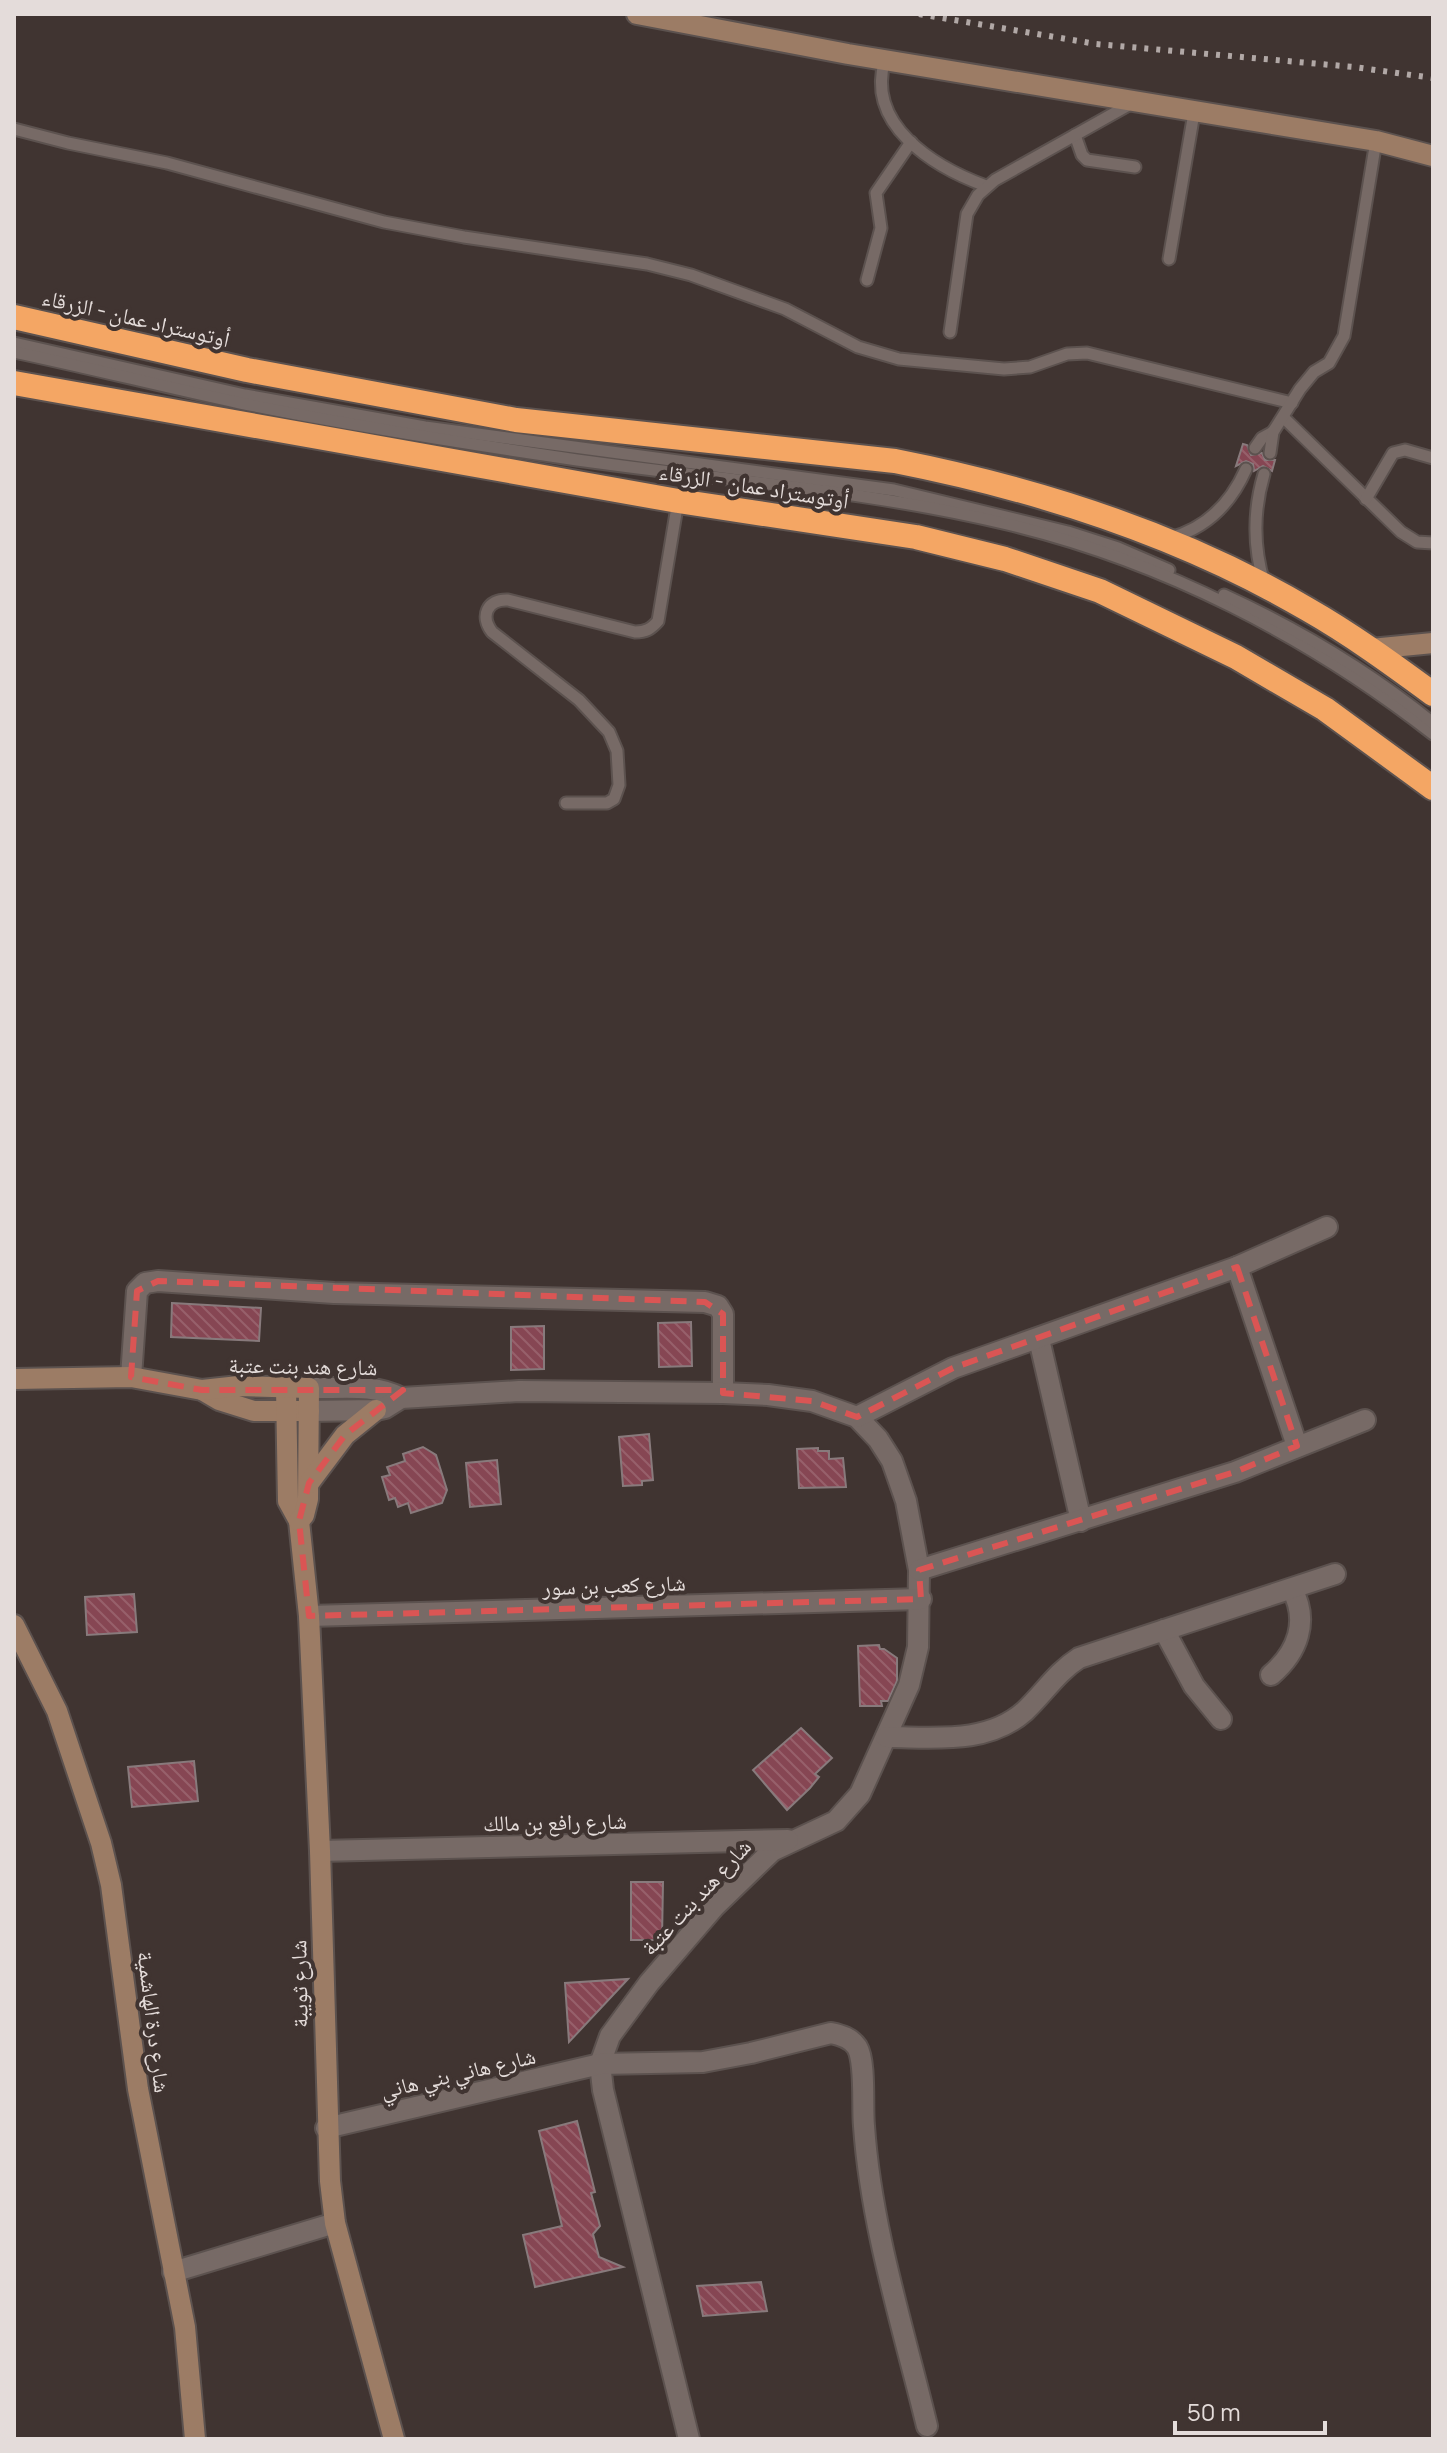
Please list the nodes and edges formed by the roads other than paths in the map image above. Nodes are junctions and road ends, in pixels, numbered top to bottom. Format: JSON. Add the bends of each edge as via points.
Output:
{"nodes":[{"id":1,"x":637,"y":14,"type":"edge"},
{"id":2,"x":885,"y":60,"type":"junction"},
{"id":3,"x":1134,"y":102,"type":"junction"},
{"id":4,"x":1194,"y":113,"type":"junction"},
{"id":5,"x":14,"y":129,"type":"edge"},
{"id":6,"x":1075,"y":135,"type":"junction"},
{"id":7,"x":1376,"y":141,"type":"junction"},
{"id":8,"x":911,"y":142,"type":"junction"},
{"id":9,"x":1433,"y":156,"type":"edge"},
{"id":10,"x":1135,"y":167,"type":"dead end"},
{"id":11,"x":986,"y":186,"type":"junction"},
{"id":12,"x":1169,"y":259,"type":"dead end"},
{"id":13,"x":867,"y":280,"type":"dead end"},
{"id":14,"x":14,"y":317,"type":"edge"},
{"id":15,"x":950,"y":332,"type":"dead end"},
{"id":16,"x":14,"y":343,"type":"edge"},
{"id":17,"x":14,"y":352,"type":"edge"},
{"id":18,"x":14,"y":383,"type":"edge"},
{"id":19,"x":1292,"y":403,"type":"junction"},
{"id":20,"x":1283,"y":417,"type":"junction"},
{"id":21,"x":1273,"y":432,"type":"junction"},
{"id":22,"x":1255,"y":448,"type":"dead end"},
{"id":23,"x":1270,"y":453,"type":"dead end"},
{"id":24,"x":1433,"y":458,"type":"edge"},
{"id":25,"x":1246,"y":469,"type":"dead end"},
{"id":26,"x":1264,"y":474,"type":"dead end"},
{"id":27,"x":1366,"y":499,"type":"junction"},
{"id":28,"x":678,"y":501,"type":"junction"},
{"id":29,"x":1161,"y":539,"type":"junction"},
{"id":30,"x":1433,"y":543,"type":"edge"},
{"id":31,"x":1266,"y":588,"type":"junction"},
{"id":32,"x":1433,"y":643,"type":"edge"},
{"id":33,"x":1371,"y":649,"type":"junction"},
{"id":34,"x":1433,"y":694,"type":"edge"},
{"id":35,"x":1433,"y":723,"type":"edge"},
{"id":36,"x":1433,"y":734,"type":"edge"},
{"id":37,"x":1433,"y":788,"type":"edge"},
{"id":38,"x":566,"y":803,"type":"dead end"},
{"id":39,"x":1327,"y":1227,"type":"dead end"},
{"id":40,"x":1237,"y":1267,"type":"junction"},
{"id":41,"x":1039,"y":1339,"type":"junction"},
{"id":42,"x":131,"y":1377,"type":"junction"},
{"id":43,"x":14,"y":1379,"type":"edge"},
{"id":44,"x":286,"y":1388,"type":"junction"},
{"id":45,"x":309,"y":1388,"type":"junction"},
{"id":46,"x":202,"y":1390,"type":"junction"},
{"id":47,"x":723,"y":1393,"type":"junction"},
{"id":48,"x":401,"y":1398,"type":"junction"},
{"id":49,"x":376,"y":1410,"type":"junction"},
{"id":50,"x":286,"y":1411,"type":"junction"},
{"id":51,"x":309,"y":1411,"type":"junction"},
{"id":52,"x":857,"y":1417,"type":"junction"},
{"id":53,"x":1365,"y":1420,"type":"dead end"},
{"id":54,"x":1297,"y":1446,"type":"junction"},
{"id":55,"x":309,"y":1483,"type":"junction"},
{"id":56,"x":299,"y":1521,"type":"junction"},
{"id":57,"x":1081,"y":1521,"type":"junction"},
{"id":58,"x":919,"y":1570,"type":"junction"},
{"id":59,"x":1335,"y":1574,"type":"dead end"},
{"id":60,"x":1292,"y":1589,"type":"junction"},
{"id":61,"x":921,"y":1599,"type":"junction"},
{"id":62,"x":309,"y":1616,"type":"junction"},
{"id":63,"x":14,"y":1625,"type":"edge"},
{"id":64,"x":1164,"y":1630,"type":"junction"},
{"id":65,"x":1271,"y":1675,"type":"dead end"},
{"id":66,"x":1221,"y":1719,"type":"dead end"},
{"id":67,"x":886,"y":1737,"type":"junction"},
{"id":68,"x":792,"y":1840,"type":"junction"},
{"id":69,"x":320,"y":1851,"type":"junction"},
{"id":70,"x":600,"y":2064,"type":"junction"},
{"id":71,"x":326,"y":2128,"type":"junction"},
{"id":72,"x":335,"y":2223,"type":"junction"},
{"id":73,"x":173,"y":2272,"type":"junction"},
{"id":74,"x":927,"y":2426,"type":"dead end"},
{"id":75,"x":195,"y":2439,"type":"edge"},
{"id":76,"x":394,"y":2439,"type":"edge"},
{"id":77,"x":689,"y":2439,"type":"edge"}],
"edges":[{"from":1,"to":2,"type":"street"},
{"from":2,"to":3,"type":"street"},
{"from":2,"to":8,"type":"lane","via":[[880,82],[884,104]]},
{"from":3,"to":4,"type":"street"},
{"from":3,"to":6,"type":"lane"},
{"from":4,"to":7,"type":"street"},
{"from":4,"to":12,"type":"lane"},
{"from":5,"to":19,"type":"lane","via":[[167,163],[384,222],[691,275],[785,309],[858,347],[899,359],[1004,369],[1087,353]]},
{"from":6,"to":10,"type":"lane","via":[[1087,160]]},
{"from":6,"to":11,"type":"lane"},
{"from":7,"to":9,"type":"street"},
{"from":7,"to":19,"type":"lane","via":[[1344,336],[1336,355],[1309,377]]},
{"from":8,"to":11,"type":"lane","via":[[938,163]]},
{"from":8,"to":13,"type":"lane","via":[[876,193],[881,228]]},
{"from":11,"to":15,"type":"lane","via":[[964,225]]},
{"from":14,"to":29,"type":"highway","name":"أوتوستراد عمان - الزرقاء","via":[[247,370],[516,420],[925,467],[1015,488]]},
{"from":16,"to":35,"type":"lane","via":[[245,395],[410,425],[894,490],[1014,517],[1118,548],[1252,608],[1370,677]]},
{"from":17,"to":36,"type":"lane","via":[[243,403],[425,435],[845,493],[1010,524],[1114,556],[1248,615],[1364,683]]},
{"from":18,"to":28,"type":"highway","name":"أوتوستراد عمان - الزرقاء"},
{"from":19,"to":20,"type":"lane"},
{"from":20,"to":21,"type":"lane"},
{"from":20,"to":27,"type":"lane"},
{"from":21,"to":22,"type":"lane"},
{"from":21,"to":23,"type":"lane"},
{"from":24,"to":27,"type":"lane","via":[[1405,450],[1393,453]]},
{"from":25,"to":29,"type":"lane","via":[[1233,495],[1213,516]]},
{"from":26,"to":31,"type":"lane","via":[[1255,539]]},
{"from":27,"to":30,"type":"lane","via":[[1409,538]]},
{"from":28,"to":37,"type":"highway","name":"أوتوستراد عمان - الزرقاء","via":[[916,537],[1100,591],[1281,682],[1376,743]]},
{"from":28,"to":38,"type":"lane","via":[[658,621],[652,628],[635,632],[498,599],[485,615],[492,632],[579,700],[615,741],[619,785],[614,799]]},
{"from":29,"to":31,"type":"highway","name":"أوتوستراد عمان - الزرقاء"},
{"from":31,"to":33,"type":"highway","name":"أوتوستراد عمان - الزرقاء"},
{"from":32,"to":33,"type":"street"},
{"from":33,"to":34,"type":"highway","name":"أوتوستراد عمان - الزرقاء"},
{"from":39,"to":40,"type":"street"},
{"from":40,"to":41,"type":"street"},
{"from":40,"to":54,"type":"street"},
{"from":41,"to":52,"type":"street","via":[[953,1368]]},
{"from":41,"to":57,"type":"street"},
{"from":42,"to":43,"type":"street","name":"شارع هند بنت عتبة"},
{"from":42,"to":46,"type":"street","name":"شارع هند بنت عتبة"},
{"from":42,"to":47,"type":"street","via":[[137,1291],[158,1281],[334,1293],[705,1302],[723,1314]]},
{"from":44,"to":45,"type":"street","name":"شارع هند بنت عتبة"},
{"from":44,"to":46,"type":"street","name":"شارع هند بنت عتبة"},
{"from":44,"to":50,"type":"street","name":"شارع ثويبة"},
{"from":45,"to":48,"type":"street","name":"شارع هند بنت عتبة","via":[[373,1389]]},
{"from":45,"to":51,"type":"street","name":"شارع ثويبة"},
{"from":46,"to":50,"type":"street","name":"شارع هند بنت عتبة","via":[[254,1411]]},
{"from":47,"to":48,"type":"street","name":"شارع هند بنت عتبة","via":[[519,1391]]},
{"from":47,"to":52,"type":"street","name":"شارع هند بنت عتبة","via":[[812,1401]]},
{"from":48,"to":49,"type":"street","name":"شارع هند بنت عتبة"},
{"from":49,"to":51,"type":"street","name":"شارع هند بنت عتبة"},
{"from":49,"to":55,"type":"street","via":[[345,1435]]},
{"from":50,"to":51,"type":"street","name":"شارع هند بنت عتبة"},
{"from":50,"to":56,"type":"street","name":"شارع ثويبة","via":[[288,1501]]},
{"from":51,"to":55,"type":"street","name":"شارع ثويبة"},
{"from":52,"to":58,"type":"street","name":"شارع هند بنت عتبة","via":[[892,1461]]},
{"from":53,"to":54,"type":"street"},
{"from":54,"to":57,"type":"street","via":[[1235,1472]]},
{"from":55,"to":56,"type":"street","name":"شارع ثويبة","via":[[307,1507]]},
{"from":56,"to":62,"type":"street","name":"شارع ثويبة"},
{"from":57,"to":58,"type":"street"},
{"from":58,"to":61,"type":"street","name":"شارع هند بنت عتبة"},
{"from":59,"to":60,"type":"street"},
{"from":60,"to":64,"type":"street"},
{"from":60,"to":65,"type":"street","via":[[1301,1611],[1299,1636]]},
{"from":61,"to":62,"type":"street","name":"شارع كعب بن سور"},
{"from":61,"to":67,"type":"street","name":"شارع هند بنت عتبة","via":[[914,1667]]},
{"from":62,"to":69,"type":"street","name":"شارع ثويبة"},
{"from":63,"to":73,"type":"street","name":"شارع درة الهاشمية","via":[[57,1711],[101,1843],[138,2089]]},
{"from":64,"to":66,"type":"street","via":[[1183,1668]]},
{"from":64,"to":67,"type":"street","via":[[1079,1658],[1024,1711],[998,1728],[968,1736]]},
{"from":67,"to":68,"type":"street","name":"شارع هند بنت عتبة","via":[[849,1809],[836,1821]]},
{"from":68,"to":69,"type":"street","name":"شارع رافع بن مالك"},
{"from":68,"to":70,"type":"street","name":"شارع هند بنت عتبة","via":[[765,1857],[715,1906],[618,2023]]},
{"from":69,"to":71,"type":"street","name":"شارع ثويبة"},
{"from":70,"to":71,"type":"street","name":"شارع هاني بني هاني"},
{"from":70,"to":74,"type":"street","name":"شارع هاني بني هاني","via":[[703,2062],[831,2033],[850,2040],[861,2057],[872,2195]]},
{"from":70,"to":77,"type":"street"},
{"from":71,"to":72,"type":"street","name":"شارع ثويبة"},
{"from":72,"to":73,"type":"street"},
{"from":72,"to":76,"type":"street","name":"شارع ثويبة"},
{"from":73,"to":75,"type":"street","name":"شارع درة الهاشمية","via":[[185,2327]]}]}
